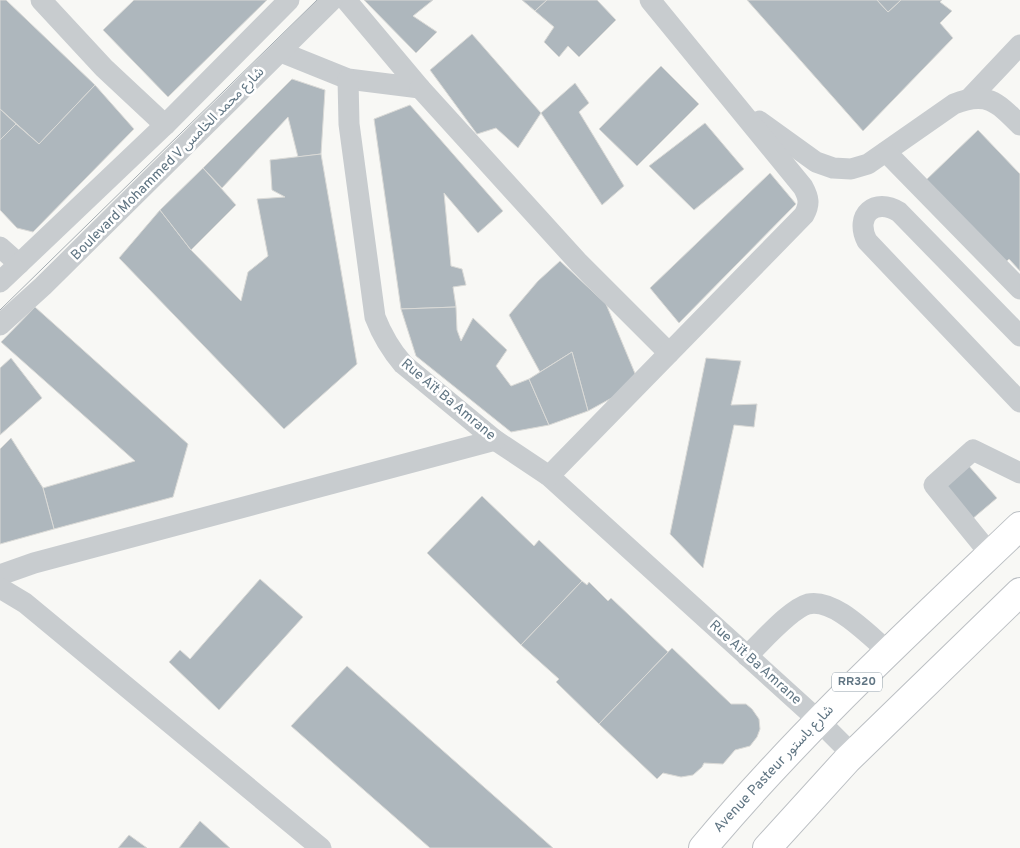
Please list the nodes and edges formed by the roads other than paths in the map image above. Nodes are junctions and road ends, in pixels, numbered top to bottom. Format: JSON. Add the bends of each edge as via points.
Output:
{"nodes":[{"id":1,"x":41,"y":0,"type":"edge"},
{"id":2,"x":289,"y":0,"type":"edge"},
{"id":3,"x":332,"y":0,"type":"edge"},
{"id":4,"x":346,"y":0,"type":"edge"},
{"id":5,"x":650,"y":0,"type":"edge"},
{"id":6,"x":1020,"y":45,"type":"edge"},
{"id":7,"x":281,"y":52,"type":"junction"},
{"id":8,"x":348,"y":80,"type":"junction"},
{"id":9,"x":420,"y":88,"type":"junction"},
{"id":10,"x":970,"y":98,"type":"junction"},
{"id":11,"x":736,"y":105,"type":"junction"},
{"id":12,"x":165,"y":125,"type":"junction"},
{"id":13,"x":1020,"y":125,"type":"edge"},
{"id":14,"x":886,"y":152,"type":"junction"},
{"id":15,"x":0,"y":247,"type":"edge"},
{"id":16,"x":19,"y":264,"type":"junction"},
{"id":17,"x":0,"y":282,"type":"edge"},
{"id":18,"x":1020,"y":289,"type":"edge"},
{"id":19,"x":0,"y":325,"type":"edge"},
{"id":20,"x":1020,"y":336,"type":"edge"},
{"id":21,"x":669,"y":353,"type":"junction"},
{"id":22,"x":1020,"y":402,"type":"edge"},
{"id":23,"x":495,"y":440,"type":"junction"},
{"id":24,"x":1020,"y":473,"type":"edge"},
{"id":25,"x":549,"y":476,"type":"junction"},
{"id":26,"x":1020,"y":526,"type":"edge"},
{"id":27,"x":990,"y":554,"type":"junction"},
{"id":28,"x":0,"y":575,"type":"edge"},
{"id":29,"x":0,"y":588,"type":"edge"},
{"id":30,"x":1020,"y":592,"type":"edge"},
{"id":31,"x":888,"y":652,"type":"junction"},
{"id":32,"x":747,"y":656,"type":"junction"},
{"id":33,"x":818,"y":720,"type":"junction"},
{"id":34,"x":853,"y":755,"type":"junction"},
{"id":35,"x":321,"y":848,"type":"edge"},
{"id":36,"x":703,"y":848,"type":"edge"},
{"id":37,"x":767,"y":848,"type":"edge"}],
"edges":[{"from":1,"to":12,"type":"street","via":[[104,68]]},
{"from":2,"to":12,"type":"street"},
{"from":3,"to":7,"type":"street","name":"Boulevard Mohammed V شارع محمد الخامس"},
{"from":4,"to":9,"type":"street"},
{"from":5,"to":11,"type":"street"},
{"from":6,"to":10,"type":"street"},
{"from":7,"to":8,"type":"street"},
{"from":7,"to":19,"type":"street","name":"Boulevard Mohammed V شارع محمد الخامس"},
{"from":8,"to":9,"type":"street"},
{"from":8,"to":23,"type":"street","name":"Rue Aït Ba Amrane","via":[[350,124],[375,317],[382,335],[403,364]]},
{"from":9,"to":21,"type":"street","via":[[579,263]]},
{"from":10,"to":13,"type":"street","via":[[995,102]]},
{"from":10,"to":14,"type":"street","via":[[954,104]]},
{"from":11,"to":14,"type":"street","via":[[816,162],[833,168],[851,169],[868,164]]},
{"from":11,"to":21,"type":"street","via":[[803,187],[809,206],[804,215]]},
{"from":12,"to":16,"type":"street"},
{"from":14,"to":18,"type":"street"},
{"from":15,"to":16,"type":"street"},
{"from":16,"to":17,"type":"street"},
{"from":20,"to":22,"type":"street","via":[[899,212],[890,206],[879,206],[869,211],[862,220],[862,231],[867,241]]},
{"from":21,"to":25,"type":"street"},
{"from":23,"to":25,"type":"street","name":"Rue Aït Ba Amrane"},
{"from":23,"to":28,"type":"street","via":[[34,563]]},
{"from":24,"to":27,"type":"street","via":[[973,450],[934,485]]},
{"from":25,"to":32,"type":"street","name":"Rue Aït Ba Amrane"},
{"from":26,"to":27,"type":"main road","name":"Avenue Pasteur شارع باستور","number":"RR320"},
{"from":27,"to":31,"type":"main road","name":"Avenue Pasteur شارع باستور","number":"RR320"},
{"from":29,"to":35,"type":"street","via":[[25,603]]},
{"from":30,"to":34,"type":"main road"},
{"from":31,"to":32,"type":"street","via":[[839,612],[824,604],[808,604],[794,612]]},
{"from":31,"to":33,"type":"main road","name":"Avenue Pasteur شارع باستور","number":"RR320"},
{"from":32,"to":33,"type":"street","name":"Rue Aït Ba Amrane"},
{"from":33,"to":34,"type":"street","name":"Rue Aït Ba Amrane"},
{"from":33,"to":36,"type":"main road","name":"Avenue Pasteur شارع باستور","number":"RR320"},
{"from":34,"to":37,"type":"main road"}]}
